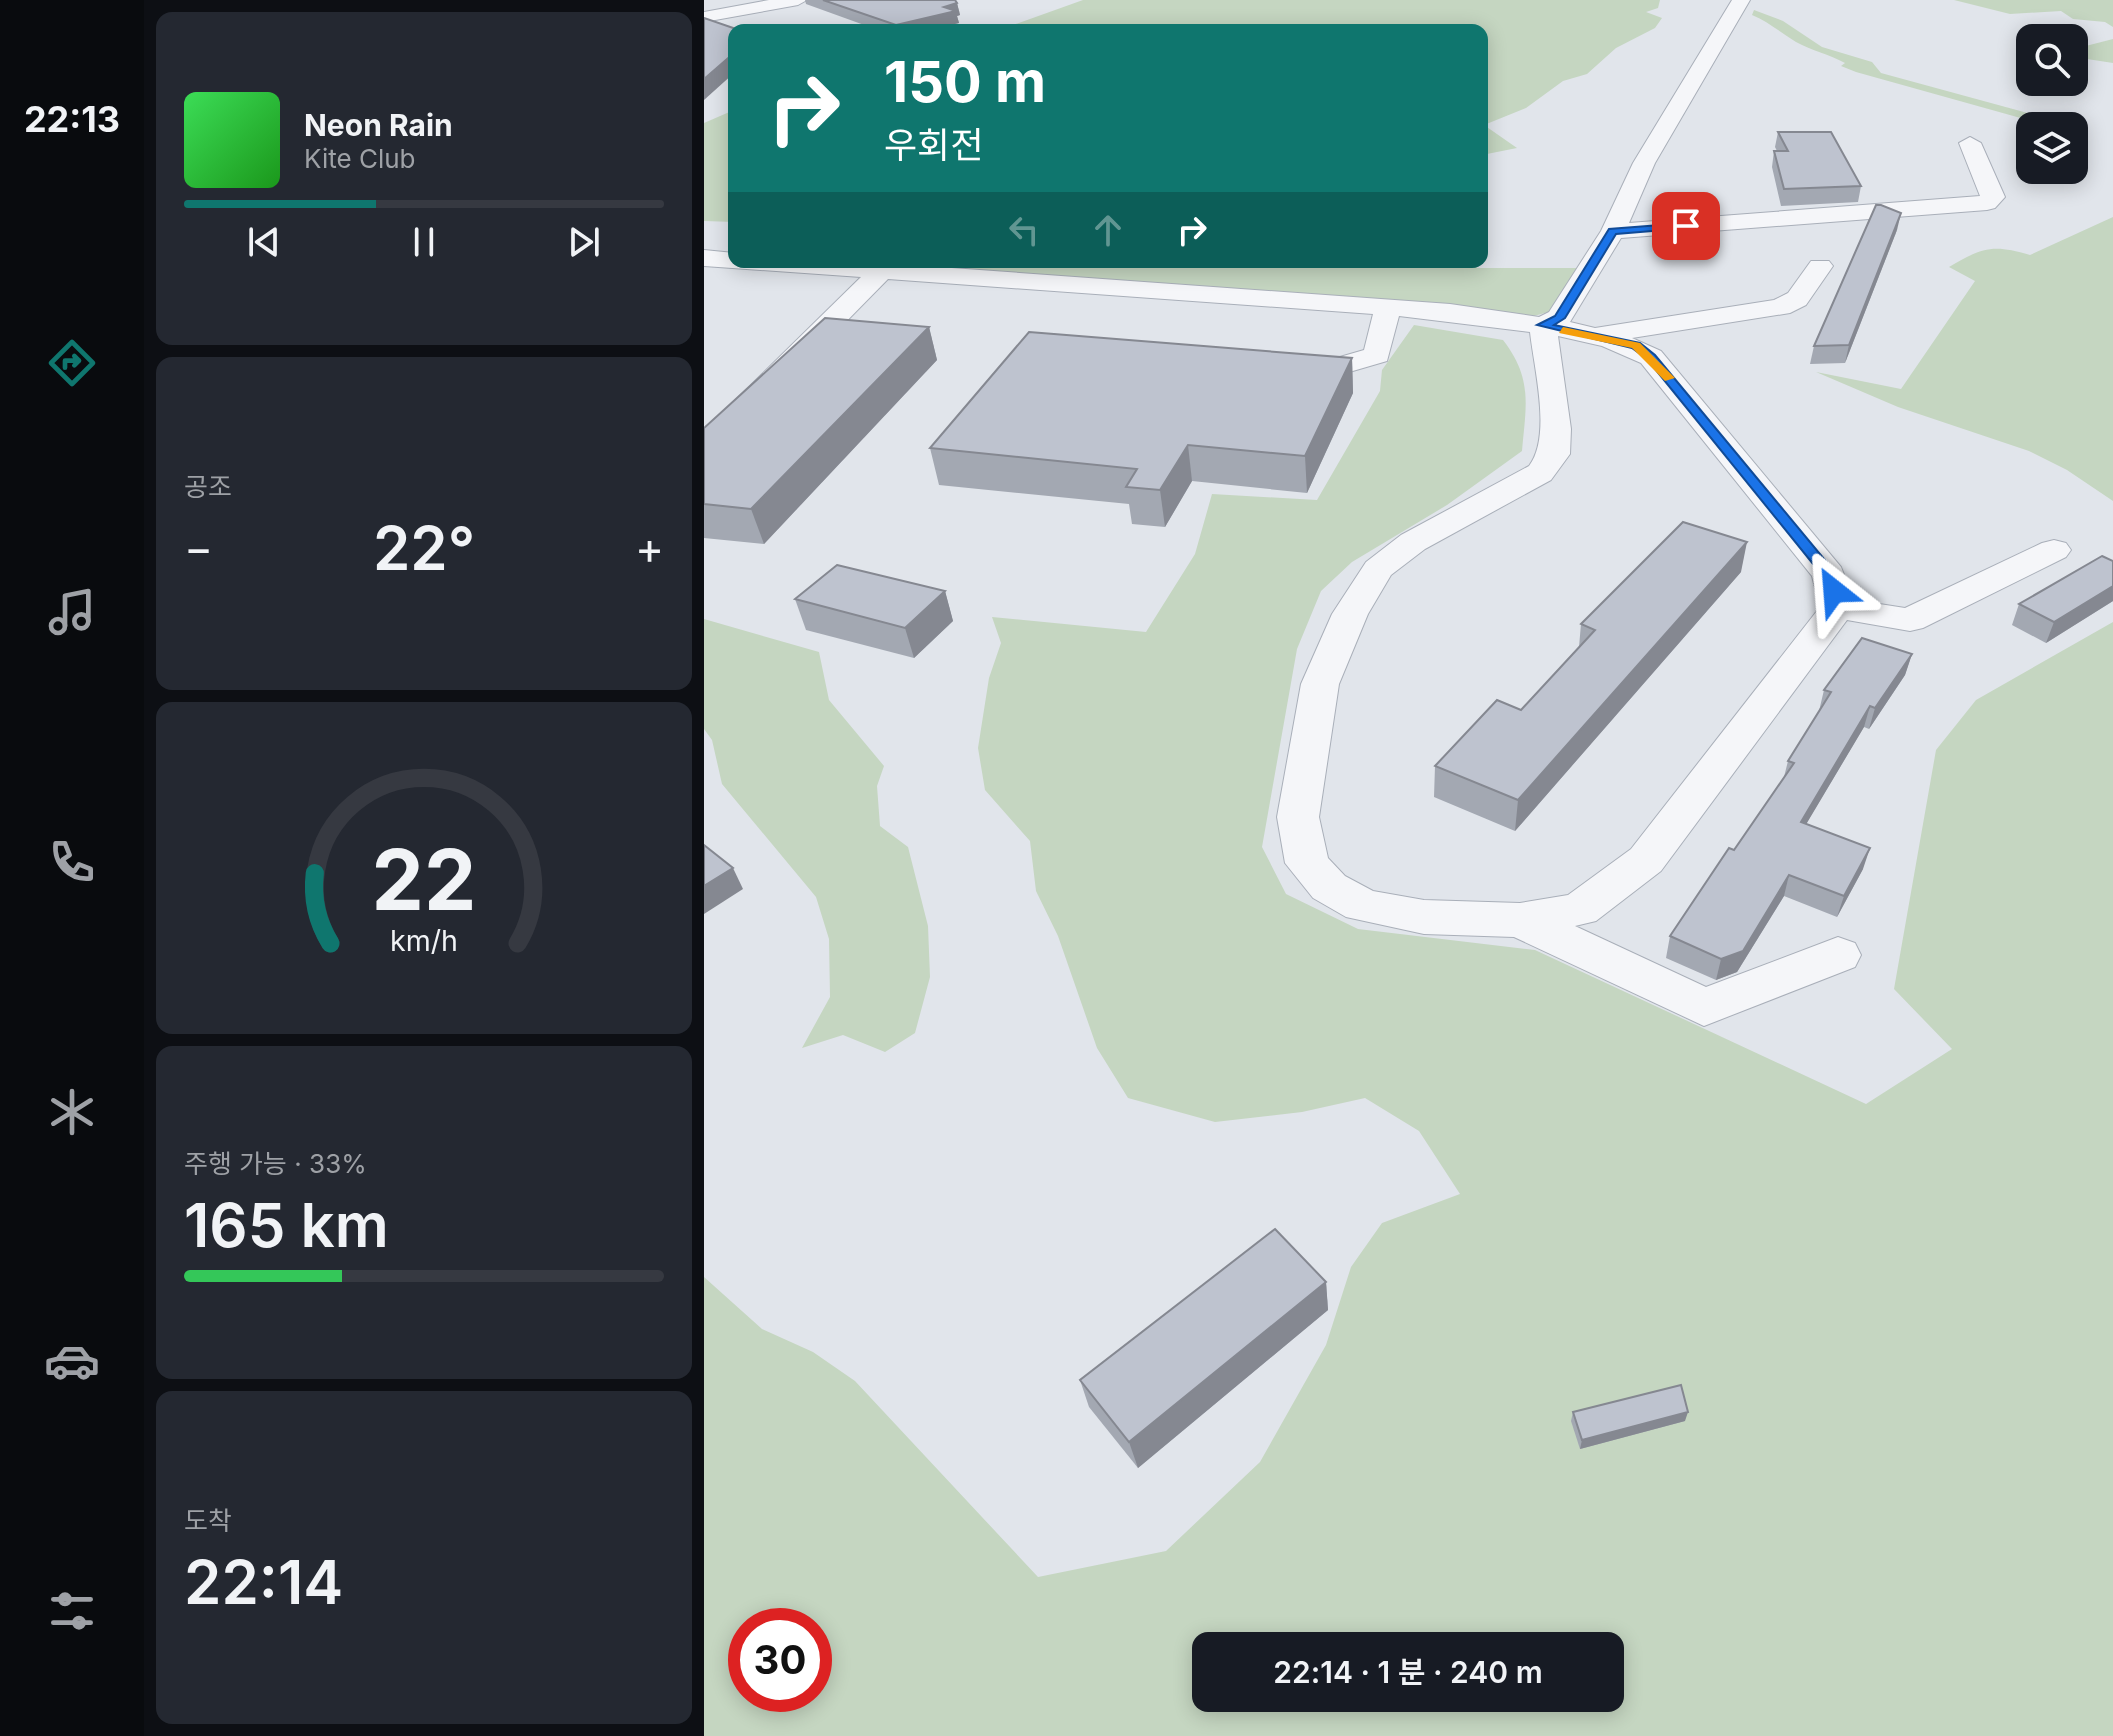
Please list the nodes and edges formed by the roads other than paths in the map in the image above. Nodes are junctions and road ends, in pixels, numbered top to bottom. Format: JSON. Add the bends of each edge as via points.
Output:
{"nodes":[{"id":1,"x":798,"y":0,"type":"edge"},
{"id":2,"x":1741,"y":0,"type":"edge"},
{"id":3,"x":704,"y":17,"type":"edge"},
{"id":4,"x":1970,"y":143,"type":"dead end"},
{"id":5,"x":1613,"y":231,"type":"junction"},
{"id":6,"x":704,"y":258,"type":"edge"},
{"id":7,"x":728,"y":260,"type":"edge"},
{"id":8,"x":1820,"y":266,"type":"dead end"},
{"id":9,"x":839,"y":268,"type":"edge"},
{"id":10,"x":882,"y":271,"type":"junction"},
{"id":11,"x":1388,"y":308,"type":"junction"},
{"id":12,"x":1543,"y":325,"type":"junction"},
{"id":13,"x":1589,"y":336,"type":"junction"},
{"id":14,"x":1298,"y":378,"type":"edge"},
{"id":15,"x":704,"y":448,"type":"edge"},
{"id":16,"x":2054,"y":550,"type":"dead end"},
{"id":17,"x":1838,"y":608,"type":"junction"},
{"id":18,"x":1520,"y":920,"type":"junction"},
{"id":19,"x":1838,"y":955,"type":"dead end"}],
"edges":[{"from":1,"to":3,"type":"street"},
{"from":2,"to":5,"type":"street","via":[[1644,163]]},
{"from":4,"to":5,"type":"street","via":[[1993,197],[1987,203]]},
{"from":5,"to":12,"type":"street","via":[[1559,318]]},
{"from":6,"to":7,"type":"street"},
{"from":8,"to":13,"type":"street","via":[[1797,299],[1781,307]]},
{"from":9,"to":10,"type":"street"},
{"from":10,"to":11,"type":"street"},
{"from":10,"to":15,"type":"street"},
{"from":11,"to":12,"type":"street"},
{"from":11,"to":14,"type":"street","via":[[1377,355]]},
{"from":12,"to":13,"type":"street"},
{"from":12,"to":18,"type":"street","via":[[1556,429],[1554,454],[1540,473],[1413,542],[1378,569],[1350,614],[1320,684],[1298,817],[1307,863],[1329,887],[1362,905],[1424,917]]},
{"from":13,"to":17,"type":"street","via":[[1636,346],[1651,357],[1829,574]]},
{"from":16,"to":17,"type":"street","via":[[1910,620]]},
{"from":17,"to":18,"type":"street","via":[[1646,860],[1580,909]]},
{"from":18,"to":19,"type":"street","via":[[1704,1007]]}]}
